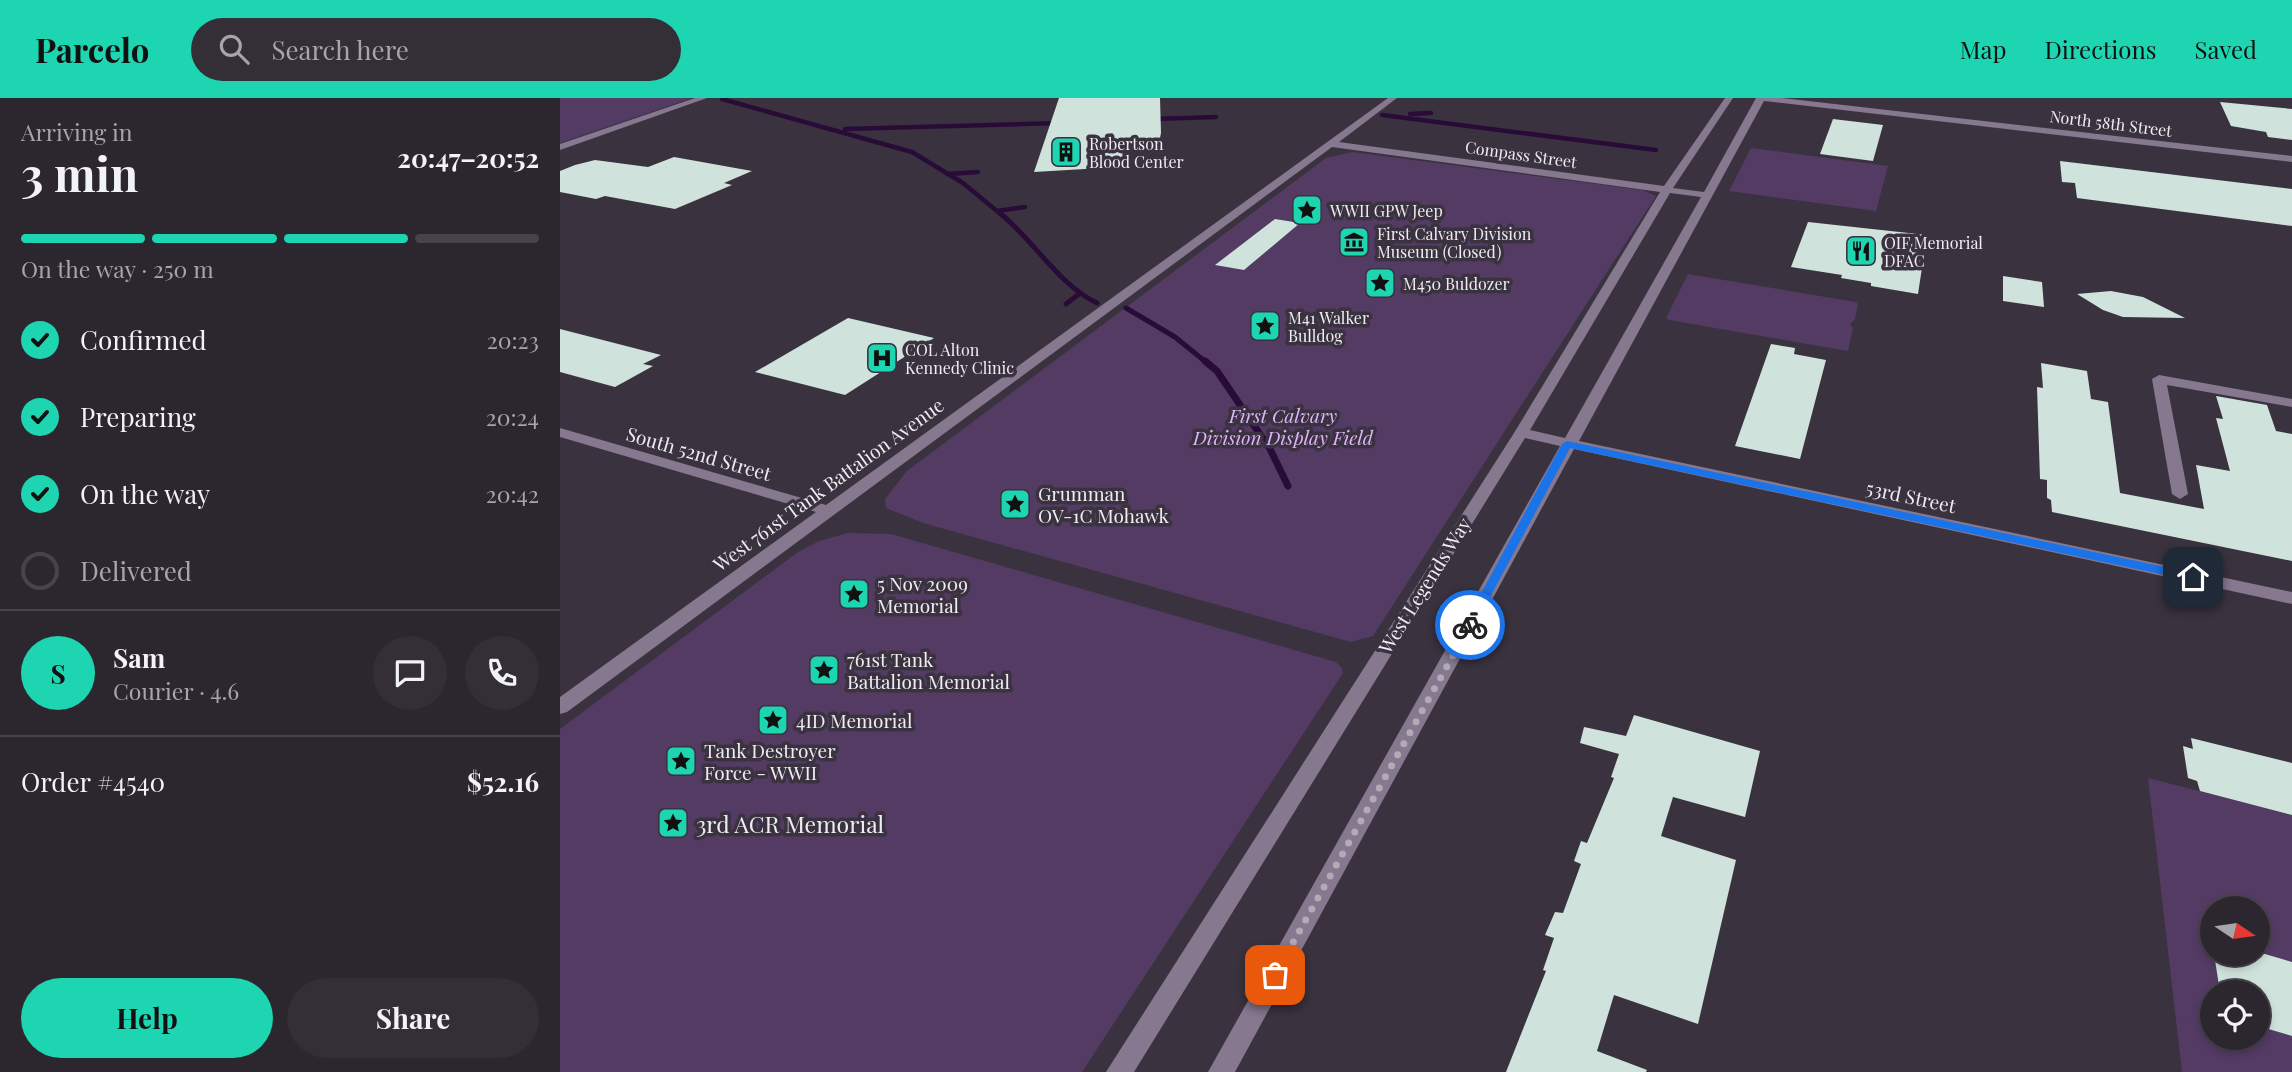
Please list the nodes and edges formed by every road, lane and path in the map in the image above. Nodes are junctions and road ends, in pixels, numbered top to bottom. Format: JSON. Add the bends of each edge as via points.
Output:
{"nodes":[{"id":1,"x":703,"y":98,"type":"edge"},
{"id":2,"x":1393,"y":98,"type":"edge"},
{"id":3,"x":1730,"y":98,"type":"edge"},
{"id":4,"x":1761,"y":98,"type":"edge"},
{"id":5,"x":1332,"y":144,"type":"junction"},
{"id":6,"x":560,"y":147,"type":"edge"},
{"id":7,"x":2292,"y":159,"type":"edge"},
{"id":8,"x":1667,"y":189,"type":"junction"},
{"id":9,"x":1705,"y":195,"type":"junction"},
{"id":10,"x":2292,"y":403,"type":"edge"},
{"id":11,"x":560,"y":432,"type":"edge"},
{"id":12,"x":1521,"y":433,"type":"junction"},
{"id":13,"x":1567,"y":444,"type":"junction"},
{"id":14,"x":2180,"y":494,"type":"dead end"},
{"id":15,"x":827,"y":510,"type":"junction"},
{"id":16,"x":2292,"y":598,"type":"edge"},
{"id":17,"x":560,"y":707,"type":"edge"},
{"id":18,"x":1119,"y":1072,"type":"edge"},
{"id":19,"x":1221,"y":1072,"type":"edge"}],
"edges":[{"from":1,"to":6,"type":"street"},
{"from":2,"to":5,"type":"street","name":"West 761st Tank Battalion Avenue"},
{"from":3,"to":8,"type":"street","name":"West Legends Way"},
{"from":4,"to":7,"type":"street","name":"North 58th Street"},
{"from":4,"to":9,"type":"street"},
{"from":5,"to":8,"type":"street","name":"Compass Street"},
{"from":5,"to":15,"type":"street","name":"West 761st Tank Battalion Avenue"},
{"from":8,"to":9,"type":"street","name":"Compass Street"},
{"from":8,"to":12,"type":"street","name":"West Legends Way"},
{"from":9,"to":13,"type":"street"},
{"from":10,"to":14,"type":"street","via":[[2159,379]]},
{"from":11,"to":15,"type":"street","name":"South 52nd Street"},
{"from":12,"to":13,"type":"street","name":"53rd Street"},
{"from":12,"to":18,"type":"street","name":"West Legends Way"},
{"from":13,"to":16,"type":"street","name":"53rd Street"},
{"from":13,"to":19,"type":"street"},
{"from":15,"to":17,"type":"street","name":"West 761st Tank Battalion Avenue"}]}
